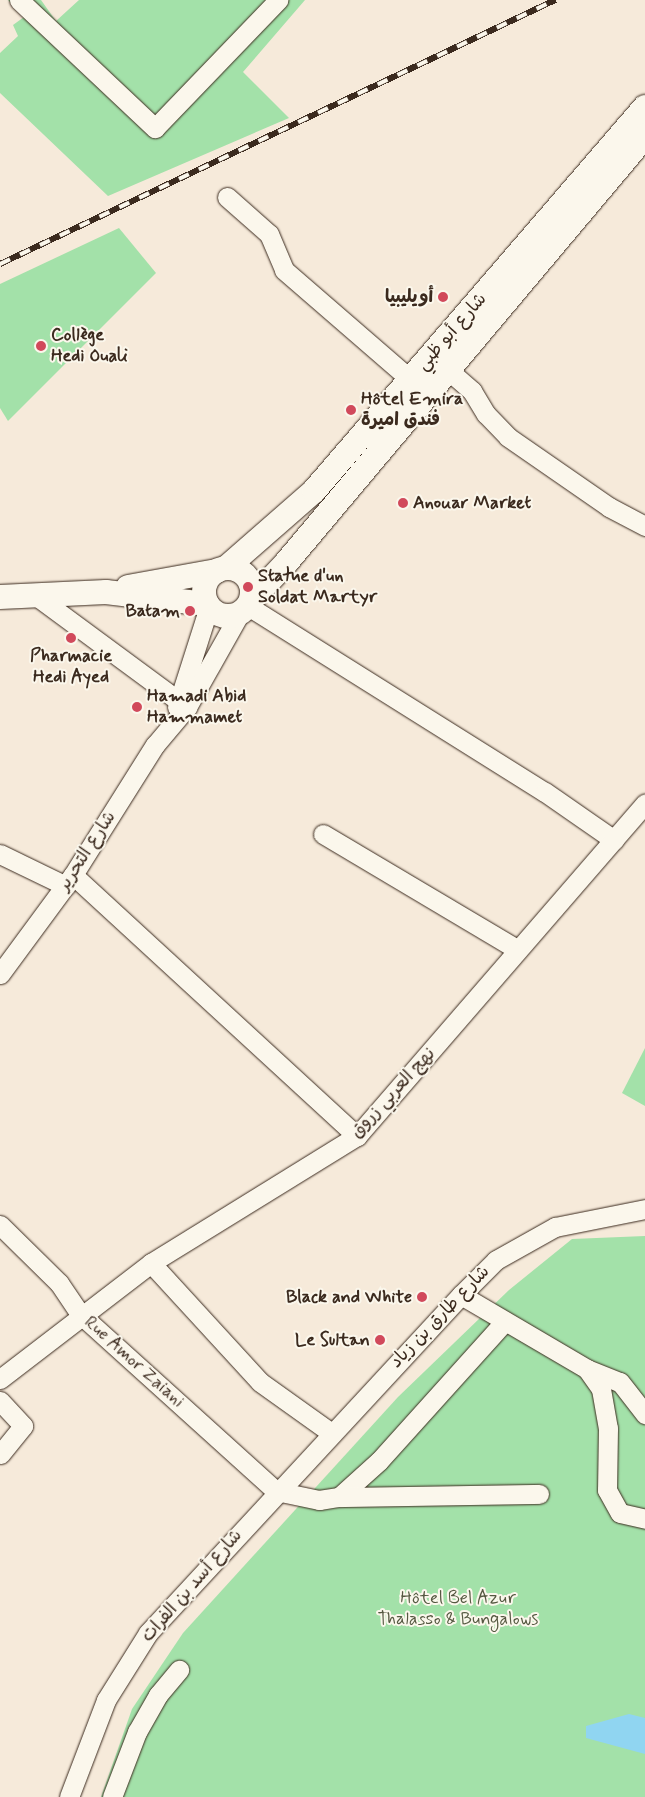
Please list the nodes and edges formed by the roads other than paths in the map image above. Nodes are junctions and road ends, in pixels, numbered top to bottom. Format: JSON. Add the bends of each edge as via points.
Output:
{"nodes":[{"id":1,"x":19,"y":0,"type":"edge"},
{"id":2,"x":278,"y":0,"type":"edge"},
{"id":3,"x":645,"y":107,"type":"edge"},
{"id":4,"x":645,"y":136,"type":"edge"},
{"id":5,"x":227,"y":196,"type":"dead end"},
{"id":6,"x":486,"y":308,"type":"junction"},
{"id":7,"x":448,"y":370,"type":"junction"},
{"id":8,"x":411,"y":380,"type":"junction"},
{"id":9,"x":645,"y":526,"type":"edge"},
{"id":10,"x":222,"y":569,"type":"junction"},
{"id":11,"x":106,"y":592,"type":"junction"},
{"id":12,"x":35,"y":595,"type":"junction"},
{"id":13,"x":0,"y":596,"type":"edge"},
{"id":14,"x":208,"y":605,"type":"junction"},
{"id":15,"x":247,"y":606,"type":"junction"},
{"id":16,"x":183,"y":704,"type":"junction"},
{"id":17,"x":645,"y":803,"type":"edge"},
{"id":18,"x":638,"y":823,"type":"edge"},
{"id":19,"x":323,"y":834,"type":"dead end"},
{"id":20,"x":614,"y":840,"type":"junction"},
{"id":21,"x":0,"y":854,"type":"edge"},
{"id":22,"x":70,"y":881,"type":"junction"},
{"id":23,"x":517,"y":949,"type":"junction"},
{"id":24,"x":0,"y":974,"type":"edge"},
{"id":25,"x":357,"y":1136,"type":"junction"},
{"id":26,"x":645,"y":1209,"type":"edge"},
{"id":27,"x":0,"y":1225,"type":"edge"},
{"id":28,"x":151,"y":1263,"type":"junction"},
{"id":29,"x":461,"y":1295,"type":"junction"},
{"id":30,"x":80,"y":1314,"type":"junction"},
{"id":31,"x":505,"y":1321,"type":"junction"},
{"id":32,"x":587,"y":1369,"type":"junction"},
{"id":33,"x":0,"y":1379,"type":"edge"},
{"id":34,"x":0,"y":1401,"type":"edge"},
{"id":35,"x":645,"y":1414,"type":"edge"},
{"id":36,"x":330,"y":1432,"type":"junction"},
{"id":37,"x":0,"y":1454,"type":"edge"},
{"id":38,"x":276,"y":1491,"type":"junction"},
{"id":39,"x":539,"y":1494,"type":"dead end"},
{"id":40,"x":339,"y":1497,"type":"junction"},
{"id":41,"x":645,"y":1519,"type":"edge"},
{"id":42,"x":179,"y":1670,"type":"dead end"},
{"id":43,"x":69,"y":1797,"type":"edge"},
{"id":44,"x":112,"y":1797,"type":"edge"}],
"edges":[{"from":1,"to":2,"type":"street","via":[[155,128]]},
{"from":3,"to":6,"type":"main road","name":"شارع أبو ظبي"},
{"from":4,"to":6,"type":"main road","name":"شارع أبو ظبي"},
{"from":5,"to":8,"type":"street","via":[[268,234],[284,270]]},
{"from":6,"to":7,"type":"main road","name":"شارع أبو ظبي"},
{"from":6,"to":8,"type":"main road","name":"شارع أبو ظبي"},
{"from":7,"to":9,"type":"street","via":[[472,391],[486,414],[508,437],[609,507]]},
{"from":7,"to":15,"type":"main road","name":"شارع أبو ظبي"},
{"from":8,"to":10,"type":"main road","name":"شارع أبو ظبي","via":[[314,491]]},
{"from":10,"to":11,"type":"main road"},
{"from":10,"to":14,"type":"main road","via":[[205,585]]},
{"from":10,"to":15,"type":"main road","via":[[244,574]]},
{"from":11,"to":12,"type":"main road"},
{"from":11,"to":14,"type":"main road"},
{"from":12,"to":13,"type":"main road"},
{"from":12,"to":16,"type":"street"},
{"from":14,"to":15,"type":"main road","via":[[224,616]]},
{"from":14,"to":16,"type":"street","name":"شارع التحرير"},
{"from":15,"to":16,"type":"street","name":"شارع التحرير"},
{"from":15,"to":20,"type":"street","via":[[545,792]]},
{"from":16,"to":22,"type":"street","name":"شارع التحرير"},
{"from":17,"to":18,"type":"street","name":"نهج العربي زروق"},
{"from":18,"to":20,"type":"street","name":"نهج العربي زروق"},
{"from":19,"to":23,"type":"street"},
{"from":20,"to":23,"type":"street","name":"نهج العربي زروق"},
{"from":21,"to":22,"type":"street"},
{"from":22,"to":24,"type":"street","name":"شارع التحرير"},
{"from":22,"to":25,"type":"street"},
{"from":23,"to":25,"type":"street","name":"نهج العربي زروق"},
{"from":25,"to":28,"type":"street","name":"نهج العربي زروق"},
{"from":26,"to":29,"type":"street","name":"شارع طارق بن زياد","via":[[555,1227],[496,1260]]},
{"from":27,"to":30,"type":"street","name":"Rue Amor Zaiani","via":[[46,1269]]},
{"from":28,"to":30,"type":"street","name":"نهج العربي زروق"},
{"from":28,"to":36,"type":"street","via":[[260,1382]]},
{"from":29,"to":31,"type":"street"},
{"from":29,"to":36,"type":"street","name":"شارع طارق بن زياد"},
{"from":30,"to":33,"type":"street","name":"نهج العربي زروق"},
{"from":30,"to":38,"type":"street","name":"Rue Amor Zaiani"},
{"from":31,"to":32,"type":"street"},
{"from":31,"to":40,"type":"street","via":[[379,1461]]},
{"from":32,"to":35,"type":"street","via":[[620,1382]]},
{"from":32,"to":41,"type":"street","via":[[601,1389],[608,1428],[607,1490],[620,1513]]},
{"from":34,"to":37,"type":"street","via":[[23,1426]]},
{"from":36,"to":38,"type":"street","name":"شارع طارق بن زياد"},
{"from":38,"to":40,"type":"street","via":[[319,1500]]},
{"from":38,"to":43,"type":"street","name":"شارع أسد بن الفرات","via":[[148,1633],[106,1700]]},
{"from":39,"to":40,"type":"street"},
{"from":42,"to":44,"type":"street","via":[[158,1695],[137,1732]]}]}
